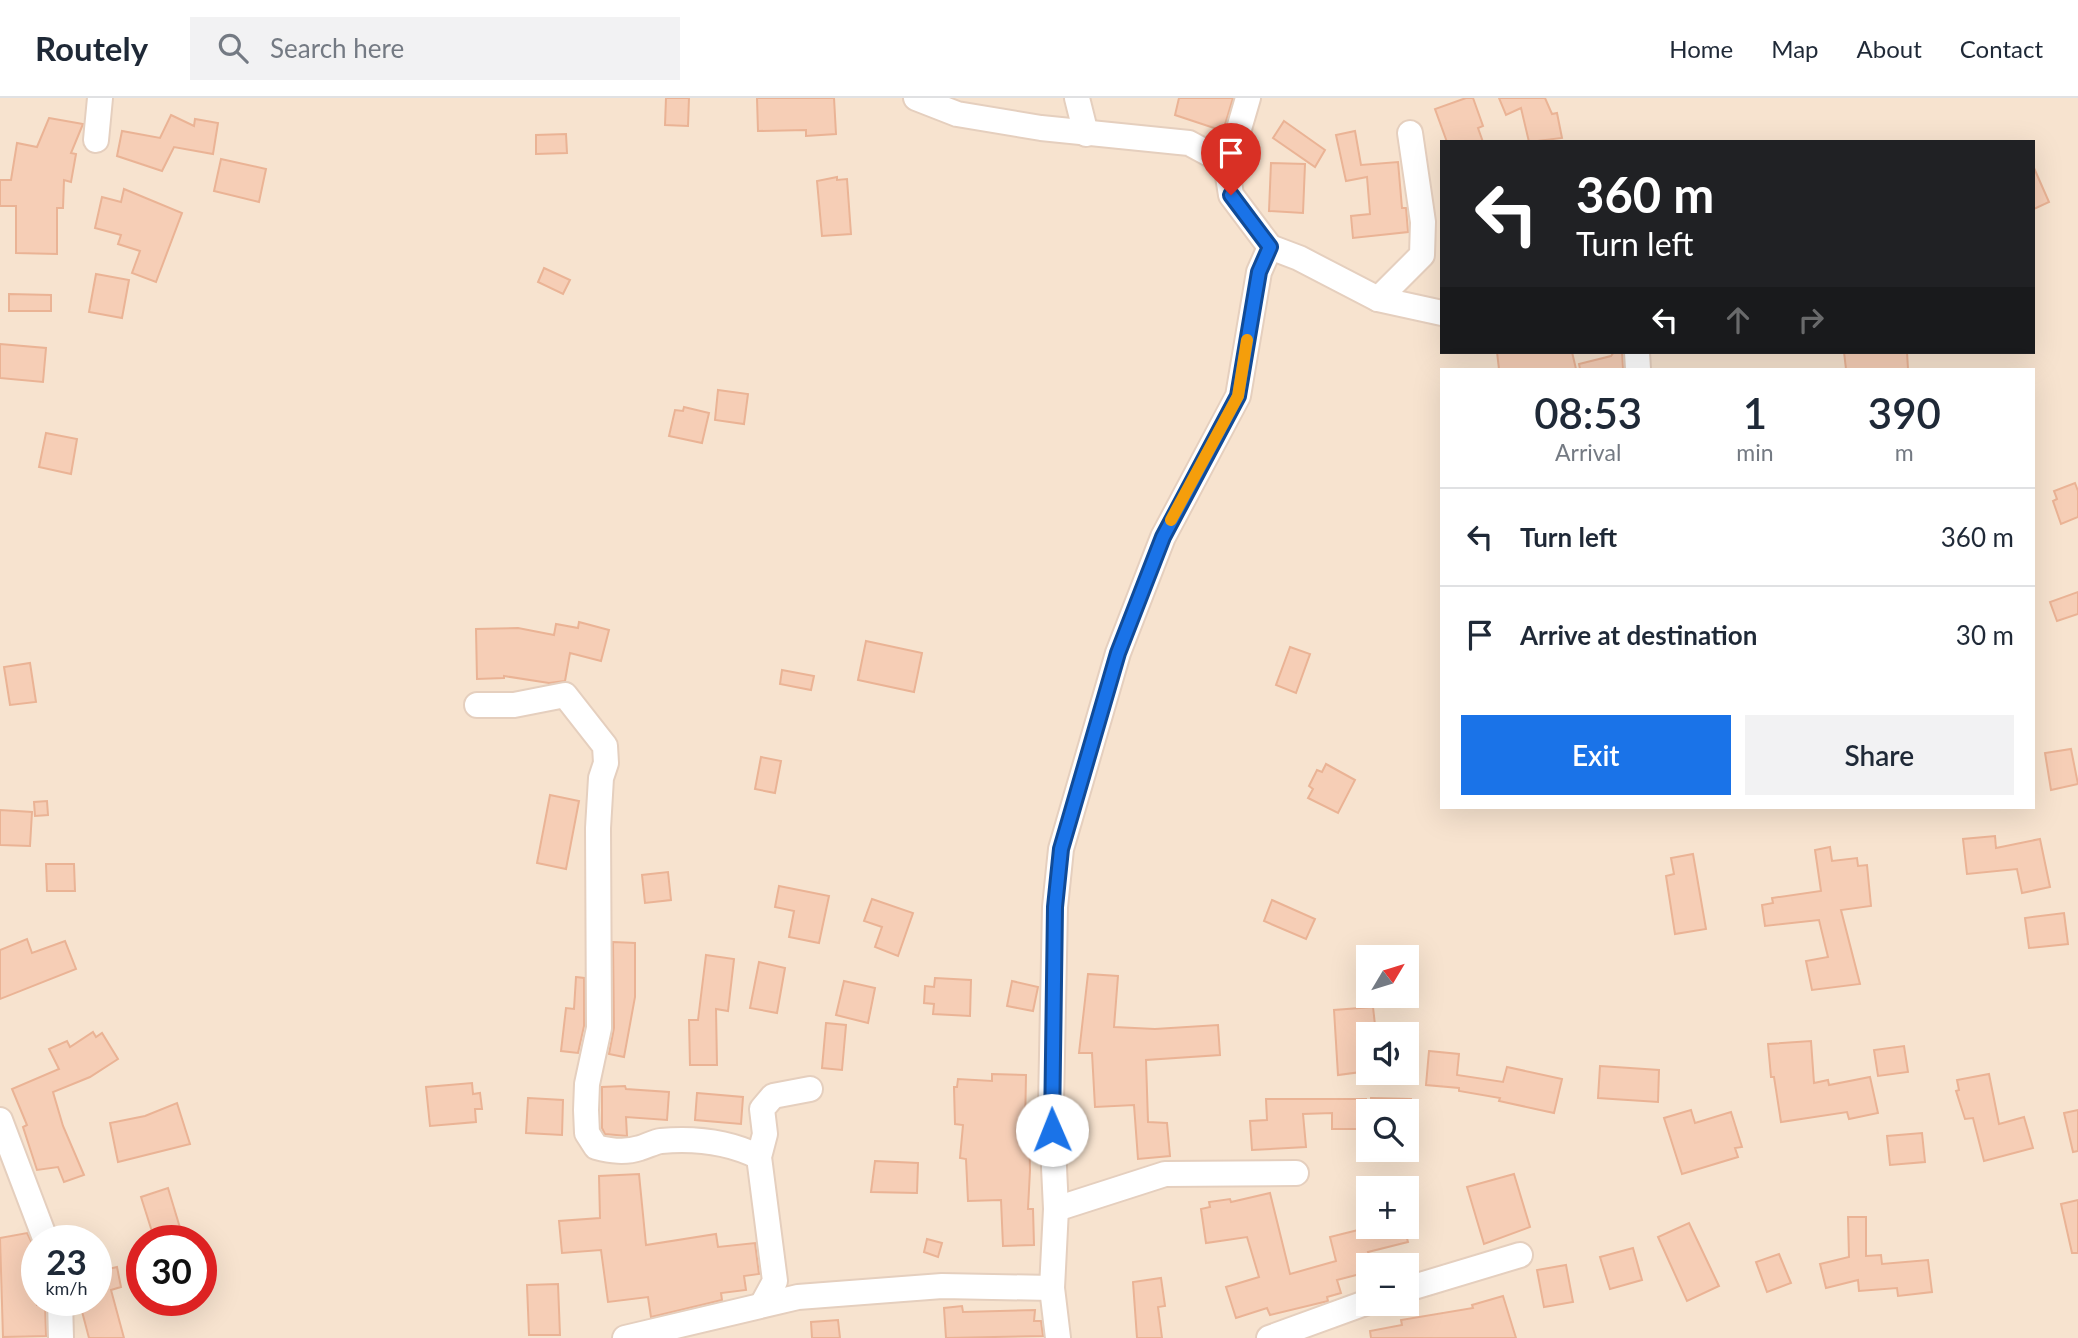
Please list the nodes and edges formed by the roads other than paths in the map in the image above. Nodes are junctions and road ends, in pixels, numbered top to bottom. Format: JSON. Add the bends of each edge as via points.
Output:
{"nodes":[{"id":1,"x":100,"y":98,"type":"edge"},
{"id":2,"x":916,"y":98,"type":"edge"},
{"id":3,"x":1077,"y":98,"type":"edge"},
{"id":4,"x":1248,"y":98,"type":"edge"},
{"id":5,"x":1410,"y":133,"type":"dead end"},
{"id":6,"x":1086,"y":134,"type":"junction"},
{"id":7,"x":96,"y":140,"type":"dead end"},
{"id":8,"x":1227,"y":170,"type":"junction"},
{"id":9,"x":1270,"y":247,"type":"junction"},
{"id":10,"x":1378,"y":299,"type":"junction"},
{"id":11,"x":1440,"y":313,"type":"edge"},
{"id":12,"x":477,"y":705,"type":"dead end"},
{"id":13,"x":810,"y":1089,"type":"dead end"},
{"id":14,"x":0,"y":1120,"type":"edge"},
{"id":15,"x":759,"y":1157,"type":"junction"},
{"id":16,"x":1296,"y":1173,"type":"dead end"},
{"id":17,"x":1056,"y":1209,"type":"junction"},
{"id":18,"x":40,"y":1225,"type":"edge"},
{"id":19,"x":1520,"y":1255,"type":"dead end"},
{"id":20,"x":775,"y":1281,"type":"junction"},
{"id":21,"x":1419,"y":1285,"type":"edge"},
{"id":22,"x":1052,"y":1288,"type":"junction"},
{"id":23,"x":798,"y":1297,"type":"junction"},
{"id":24,"x":762,"y":1304,"type":"junction"},
{"id":25,"x":1356,"y":1306,"type":"edge"},
{"id":26,"x":60,"y":1316,"type":"edge"},
{"id":27,"x":61,"y":1338,"type":"edge"},
{"id":28,"x":627,"y":1338,"type":"edge"},
{"id":29,"x":1058,"y":1338,"type":"edge"},
{"id":30,"x":1269,"y":1338,"type":"edge"}],
"edges":[{"from":1,"to":7,"type":"street"},
{"from":2,"to":6,"type":"street","via":[[957,114]]},
{"from":3,"to":6,"type":"street"},
{"from":4,"to":8,"type":"street"},
{"from":5,"to":10,"type":"street","via":[[1423,222],[1422,255]]},
{"from":6,"to":8,"type":"street","via":[[1189,143]]},
{"from":8,"to":9,"type":"street","via":[[1231,195]]},
{"from":9,"to":10,"type":"street"},
{"from":9,"to":17,"type":"street","via":[[1259,272],[1238,396],[1158,550],[1118,653],[1061,849],[1055,907],[1051,1104]]},
{"from":10,"to":11,"type":"street"},
{"from":12,"to":15,"type":"street","via":[[514,705],[565,695],[605,746],[598,814],[600,1028],[587,1084],[587,1133],[596,1147],[617,1152],[658,1141],[698,1141],[735,1145]]},
{"from":13,"to":15,"type":"street","via":[[773,1096],[766,1103]]},
{"from":14,"to":18,"type":"street"},
{"from":15,"to":20,"type":"street"},
{"from":16,"to":17,"type":"street","via":[[1165,1174]]},
{"from":17,"to":22,"type":"street"},
{"from":19,"to":21,"type":"street"},
{"from":20,"to":23,"type":"street"},
{"from":20,"to":24,"type":"street"},
{"from":22,"to":23,"type":"street","via":[[942,1286]]},
{"from":22,"to":29,"type":"street"},
{"from":23,"to":24,"type":"street"},
{"from":24,"to":28,"type":"street"},
{"from":25,"to":30,"type":"street"},
{"from":26,"to":27,"type":"street"}]}
